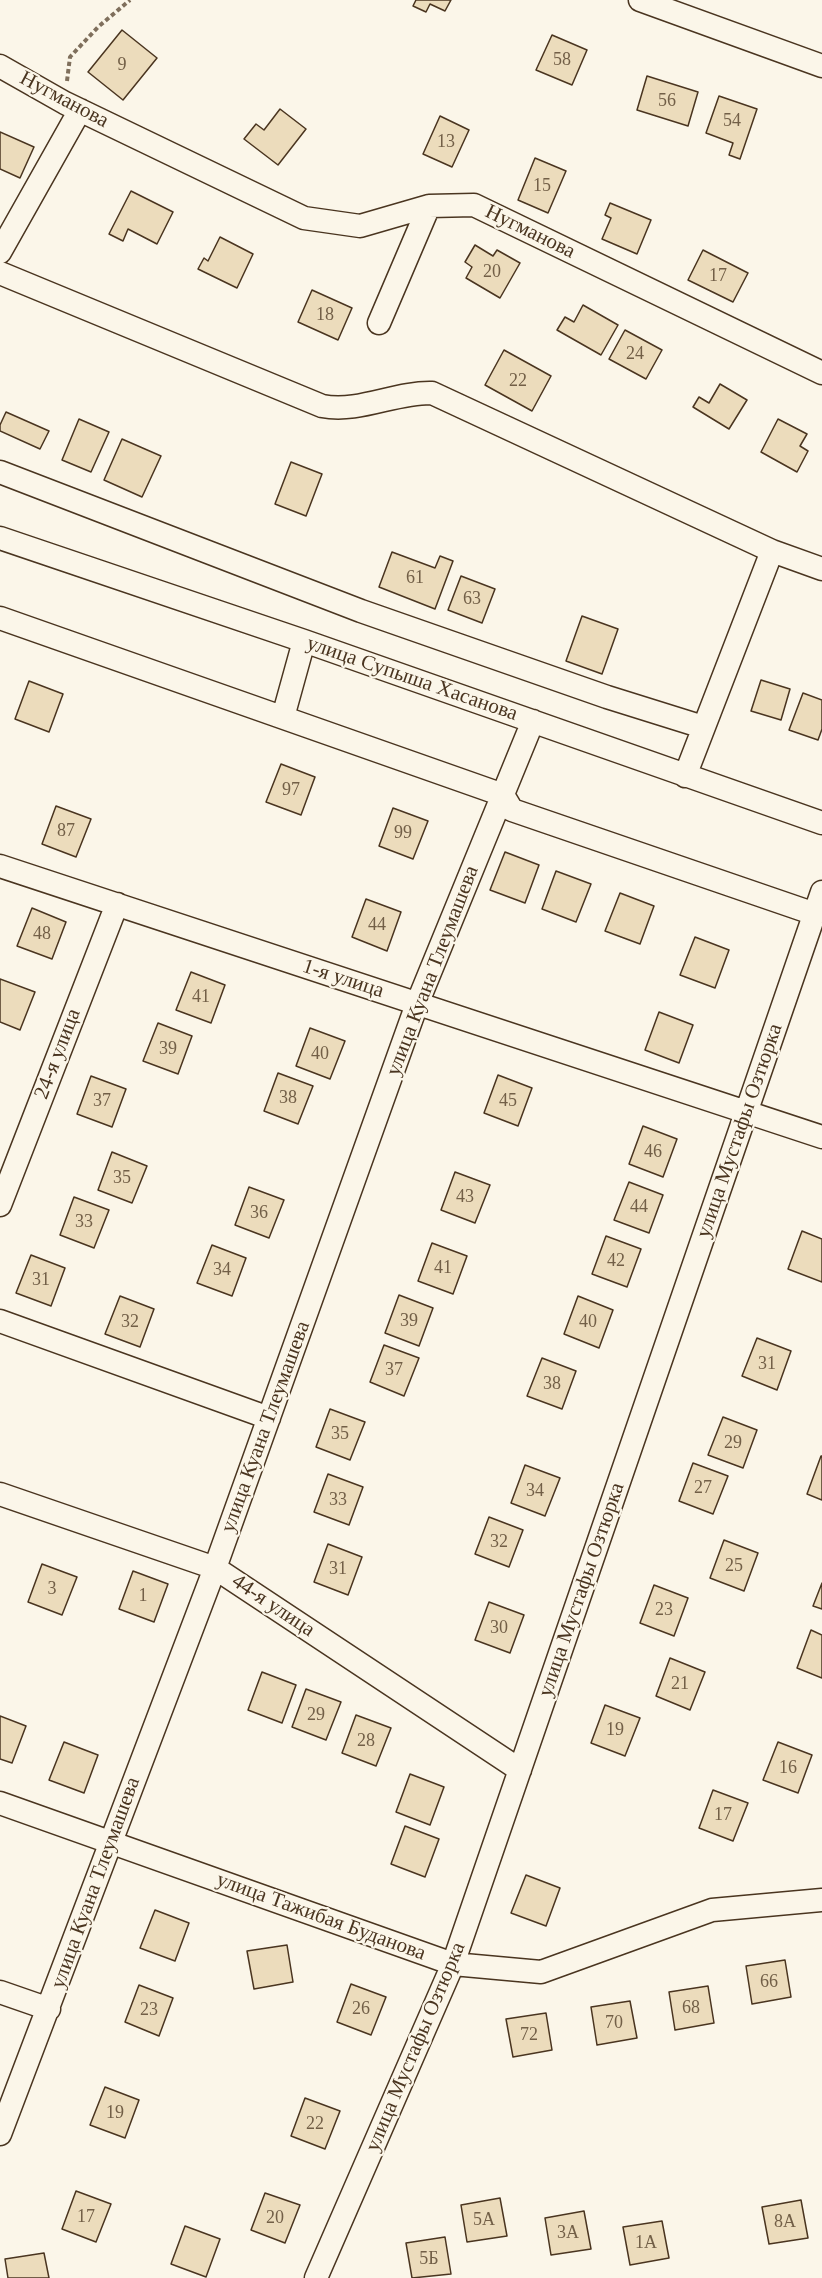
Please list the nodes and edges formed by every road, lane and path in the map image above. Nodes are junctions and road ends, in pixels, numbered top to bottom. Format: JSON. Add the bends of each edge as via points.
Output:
{"nodes":[{"id":1,"x":130,"y":0,"type":"edge"},
{"id":2,"x":640,"y":0,"type":"edge"},
{"id":3,"x":0,"y":66,"type":"edge"},
{"id":4,"x":822,"y":66,"type":"edge"},
{"id":5,"x":72,"y":106,"type":"junction"},
{"id":6,"x":429,"y":206,"type":"junction"},
{"id":7,"x":0,"y":252,"type":"edge"},
{"id":8,"x":0,"y":273,"type":"edge"},
{"id":9,"x":379,"y":323,"type":"dead end"},
{"id":10,"x":822,"y":373,"type":"edge"},
{"id":11,"x":0,"y":472,"type":"edge"},
{"id":12,"x":0,"y":538,"type":"edge"},
{"id":13,"x":772,"y":551,"type":"junction"},
{"id":14,"x":822,"y":569,"type":"edge"},
{"id":15,"x":0,"y":618,"type":"edge"},
{"id":16,"x":304,"y":641,"type":"junction"},
{"id":17,"x":283,"y":717,"type":"junction"},
{"id":18,"x":533,"y":721,"type":"junction"},
{"id":19,"x":702,"y":727,"type":"junction"},
{"id":20,"x":685,"y":776,"type":"junction"},
{"id":21,"x":503,"y":795,"type":"junction"},
{"id":22,"x":822,"y":823,"type":"edge"},
{"id":23,"x":0,"y":866,"type":"edge"},
{"id":24,"x":822,"y":892,"type":"edge"},
{"id":25,"x":117,"y":904,"type":"junction"},
{"id":26,"x":815,"y":914,"type":"junction"},
{"id":27,"x":417,"y":1004,"type":"junction"},
{"id":28,"x":746,"y":1112,"type":"junction"},
{"id":29,"x":822,"y":1137,"type":"edge"},
{"id":30,"x":0,"y":1204,"type":"edge"},
{"id":31,"x":0,"y":1321,"type":"edge"},
{"id":32,"x":269,"y":1418,"type":"junction"},
{"id":33,"x":0,"y":1494,"type":"edge"},
{"id":34,"x":215,"y":1568,"type":"junction"},
{"id":35,"x":520,"y":1770,"type":"junction"},
{"id":36,"x":0,"y":1803,"type":"edge"},
{"id":37,"x":111,"y":1842,"type":"junction"},
{"id":38,"x":822,"y":1900,"type":"edge"},
{"id":39,"x":453,"y":1964,"type":"junction"},
{"id":40,"x":0,"y":1992,"type":"edge"},
{"id":41,"x":49,"y":2009,"type":"junction"},
{"id":42,"x":0,"y":2134,"type":"edge"},
{"id":43,"x":316,"y":2278,"type":"edge"}],
"edges":[{"from":1,"to":5,"type":"path","via":[[70,57]]},
{"from":2,"to":4,"type":"street"},
{"from":3,"to":5,"type":"street","name":"Нугманова"},
{"from":5,"to":6,"type":"street","name":"Нугманова","via":[[304,218],[360,226]]},
{"from":5,"to":7,"type":"street"},
{"from":6,"to":9,"type":"street"},
{"from":6,"to":10,"type":"street","name":"Нугманова","via":[[474,205]]},
{"from":8,"to":13,"type":"street","via":[[322,406],[353,407],[432,393]]},
{"from":11,"to":19,"type":"street","via":[[361,611]]},
{"from":12,"to":16,"type":"street","name":"улица Супыша Хасанова"},
{"from":13,"to":14,"type":"street"},
{"from":13,"to":19,"type":"street"},
{"from":15,"to":17,"type":"street"},
{"from":16,"to":17,"type":"street"},
{"from":16,"to":18,"type":"street","name":"улица Супыша Хасанова"},
{"from":17,"to":21,"type":"street"},
{"from":18,"to":20,"type":"street","name":"улица Супыша Хасанова"},
{"from":18,"to":21,"type":"street","name":"улица Куана Тлеумашева"},
{"from":19,"to":20,"type":"street"},
{"from":20,"to":22,"type":"street","name":"улица Супыша Хасанова"},
{"from":21,"to":26,"type":"street","via":[[512,810]]},
{"from":21,"to":27,"type":"street","name":"улица Куана Тлеумашева"},
{"from":23,"to":25,"type":"street","name":"1-я улица"},
{"from":24,"to":26,"type":"street","name":"улица Мустафы Озтюрка"},
{"from":25,"to":27,"type":"street","name":"1-я улица"},
{"from":25,"to":30,"type":"street","name":"24-я улица"},
{"from":26,"to":28,"type":"street","name":"улица Мустафы Озтюрка"},
{"from":27,"to":28,"type":"street","name":"1-я улица"},
{"from":27,"to":32,"type":"street","name":"улица Куана Тлеумашева"},
{"from":28,"to":29,"type":"street","name":"1-я улица"},
{"from":28,"to":35,"type":"street","name":"улица Мустафы Озтюрка"},
{"from":31,"to":32,"type":"street"},
{"from":32,"to":34,"type":"street","name":"улица Куана Тлеумашева"},
{"from":33,"to":34,"type":"street","name":"44-я улица"},
{"from":34,"to":35,"type":"street","name":"44-я улица"},
{"from":34,"to":37,"type":"street","name":"улица Куана Тлеумашева"},
{"from":35,"to":39,"type":"street","name":"улица Мустафы Озтюрка"},
{"from":36,"to":37,"type":"street","name":"улица Тажибая Буданова"},
{"from":37,"to":39,"type":"street","name":"улица Тажибая Буданова"},
{"from":37,"to":41,"type":"street","name":"улица Куана Тлеумашева"},
{"from":38,"to":39,"type":"street","name":"улица Тажибая Буданова","via":[[712,1910],[541,1972]]},
{"from":39,"to":43,"type":"street","name":"улица Мустафы Озтюрка"},
{"from":40,"to":41,"type":"street"},
{"from":41,"to":42,"type":"street","name":"улица Куана Тлеумашева"}]}
